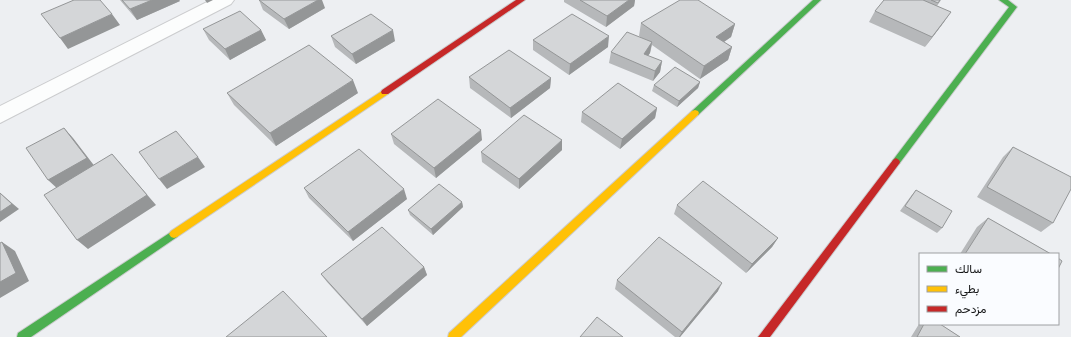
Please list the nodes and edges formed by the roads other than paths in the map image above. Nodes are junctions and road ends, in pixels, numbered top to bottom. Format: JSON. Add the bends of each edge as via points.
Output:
{"nodes":[{"id":1,"x":225,"y":0,"type":"edge"},
{"id":2,"x":521,"y":0,"type":"edge"},
{"id":3,"x":817,"y":0,"type":"edge"},
{"id":4,"x":1003,"y":0,"type":"edge"},
{"id":5,"x":0,"y":115,"type":"edge"},
{"id":6,"x":22,"y":337,"type":"edge"},
{"id":7,"x":453,"y":337,"type":"edge"},
{"id":8,"x":763,"y":337,"type":"edge"}],
"edges":[{"from":1,"to":5,"type":"street"},
{"from":2,"to":6,"type":"street"},
{"from":3,"to":7,"type":"street"},
{"from":4,"to":8,"type":"street","via":[[1013,7]]}]}
